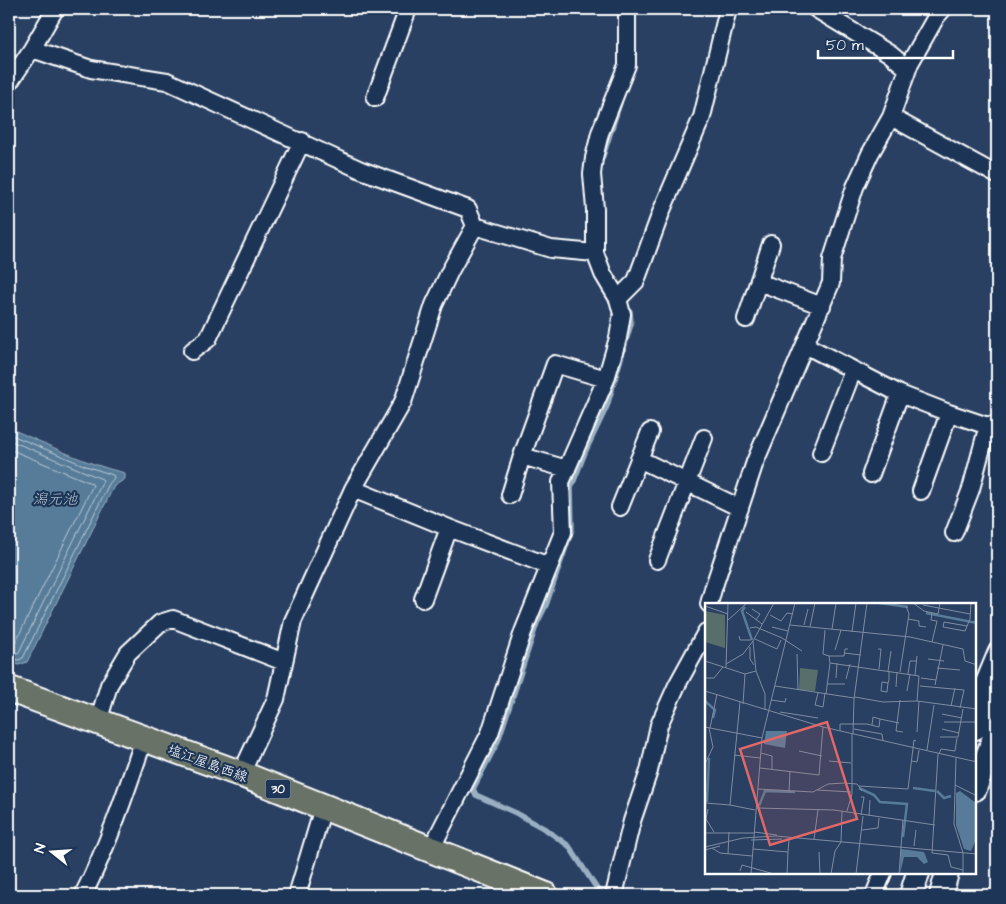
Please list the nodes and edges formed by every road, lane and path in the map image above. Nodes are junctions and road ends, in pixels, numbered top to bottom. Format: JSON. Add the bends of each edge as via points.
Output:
{"nodes":[{"id":1,"x":55,"y":9,"type":"edge"},
{"id":2,"x":408,"y":9,"type":"edge"},
{"id":3,"x":629,"y":9,"type":"edge"},
{"id":4,"x":728,"y":9,"type":"edge"},
{"id":5,"x":816,"y":9,"type":"edge"},
{"id":6,"x":943,"y":9,"type":"edge"},
{"id":7,"x":32,"y":49,"type":"junction"},
{"id":8,"x":908,"y":69,"type":"junction"},
{"id":9,"x":9,"y":84,"type":"edge"},
{"id":10,"x":375,"y":98,"type":"dead end"},
{"id":11,"x":890,"y":118,"type":"junction"},
{"id":12,"x":302,"y":141,"type":"junction"},
{"id":13,"x":997,"y":176,"type":"edge"},
{"id":14,"x":475,"y":226,"type":"junction"},
{"id":15,"x":772,"y":244,"type":"dead end"},
{"id":16,"x":595,"y":253,"type":"junction"},
{"id":17,"x":759,"y":282,"type":"junction"},
{"id":18,"x":618,"y":299,"type":"junction"},
{"id":19,"x":822,"y":306,"type":"junction"},
{"id":20,"x":746,"y":319,"type":"dead end"},
{"id":21,"x":805,"y":345,"type":"junction"},
{"id":22,"x":192,"y":351,"type":"dead end"},
{"id":23,"x":853,"y":370,"type":"junction"},
{"id":24,"x":606,"y":378,"type":"junction"},
{"id":25,"x":900,"y":394,"type":"junction"},
{"id":26,"x":949,"y":413,"type":"junction"},
{"id":27,"x":993,"y":427,"type":"edge"},
{"id":28,"x":650,"y":432,"type":"dead end"},
{"id":29,"x":704,"y":438,"type":"dead end"},
{"id":30,"x":821,"y":453,"type":"dead end"},
{"id":31,"x":522,"y":456,"type":"junction"},
{"id":32,"x":639,"y":459,"type":"junction"},
{"id":33,"x":567,"y":469,"type":"junction"},
{"id":34,"x":871,"y":474,"type":"dead end"},
{"id":35,"x":688,"y":483,"type":"junction"},
{"id":36,"x":353,"y":489,"type":"junction"},
{"id":37,"x":921,"y":491,"type":"dead end"},
{"id":38,"x":510,"y":495,"type":"dead end"},
{"id":39,"x":620,"y":507,"type":"dead end"},
{"id":40,"x":740,"y":508,"type":"junction"},
{"id":41,"x":449,"y":528,"type":"junction"},
{"id":42,"x":954,"y":533,"type":"dead end"},
{"id":43,"x":658,"y":560,"type":"dead end"},
{"id":44,"x":549,"y":566,"type":"junction"},
{"id":45,"x":423,"y":599,"type":"dead end"},
{"id":46,"x":709,"y":603,"type":"edge"},
{"id":47,"x":705,"y":634,"type":"edge"},
{"id":48,"x":997,"y":651,"type":"edge"},
{"id":49,"x":284,"y":662,"type":"junction"},
{"id":50,"x":997,"y":683,"type":"edge"},
{"id":51,"x":9,"y":689,"type":"edge"},
{"id":52,"x":976,"y":701,"type":"edge"},
{"id":53,"x":98,"y":722,"type":"junction"},
{"id":54,"x":976,"y":726,"type":"edge"},
{"id":55,"x":997,"y":729,"type":"edge"},
{"id":56,"x":144,"y":740,"type":"junction"},
{"id":57,"x":240,"y":774,"type":"junction"},
{"id":58,"x":976,"y":787,"type":"edge"},
{"id":59,"x":323,"y":808,"type":"junction"},
{"id":60,"x":431,"y":849,"type":"junction"},
{"id":61,"x":883,"y":874,"type":"edge"},
{"id":62,"x":918,"y":874,"type":"edge"},
{"id":63,"x":947,"y":874,"type":"edge"},
{"id":64,"x":83,"y":895,"type":"edge"},
{"id":65,"x":297,"y":895,"type":"edge"},
{"id":66,"x":545,"y":895,"type":"edge"},
{"id":67,"x":614,"y":895,"type":"edge"},
{"id":68,"x":874,"y":895,"type":"edge"},
{"id":69,"x":911,"y":895,"type":"edge"},
{"id":70,"x":940,"y":895,"type":"edge"}],
"edges":[{"from":1,"to":7,"type":"street"},
{"from":2,"to":10,"type":"street"},
{"from":3,"to":16,"type":"street","via":[[627,65],[600,133],[594,158]]},
{"from":4,"to":18,"type":"street","via":[[702,117],[636,281]]},
{"from":5,"to":8,"type":"street","via":[[890,54]]},
{"from":6,"to":8,"type":"street"},
{"from":7,"to":9,"type":"street"},
{"from":7,"to":12,"type":"street","via":[[92,69],[167,81]]},
{"from":8,"to":11,"type":"street"},
{"from":11,"to":13,"type":"street"},
{"from":11,"to":19,"type":"street","via":[[856,187],[832,259],[831,283]]},
{"from":12,"to":14,"type":"street","via":[[361,170],[468,209]]},
{"from":12,"to":22,"type":"street","via":[[208,339]]},
{"from":14,"to":16,"type":"street","via":[[551,249]]},
{"from":14,"to":36,"type":"street","via":[[434,306],[403,402]]},
{"from":15,"to":17,"type":"street"},
{"from":16,"to":18,"type":"street"},
{"from":17,"to":19,"type":"street"},
{"from":17,"to":20,"type":"street"},
{"from":18,"to":24,"type":"street","via":[[622,314]]},
{"from":19,"to":21,"type":"street"},
{"from":21,"to":23,"type":"street"},
{"from":21,"to":40,"type":"street","via":[[755,462]]},
{"from":23,"to":25,"type":"street"},
{"from":23,"to":30,"type":"street"},
{"from":24,"to":31,"type":"street","via":[[555,364]]},
{"from":24,"to":33,"type":"street"},
{"from":25,"to":26,"type":"street"},
{"from":25,"to":34,"type":"street"},
{"from":26,"to":27,"type":"street"},
{"from":26,"to":37,"type":"street"},
{"from":27,"to":42,"type":"street"},
{"from":28,"to":32,"type":"street"},
{"from":29,"to":35,"type":"street"},
{"from":31,"to":33,"type":"street"},
{"from":31,"to":38,"type":"street"},
{"from":32,"to":35,"type":"street"},
{"from":32,"to":39,"type":"street"},
{"from":33,"to":44,"type":"street","via":[[561,482],[563,532]]},
{"from":35,"to":40,"type":"street"},
{"from":35,"to":43,"type":"street"},
{"from":36,"to":41,"type":"street"},
{"from":36,"to":49,"type":"street","via":[[293,621]]},
{"from":40,"to":46,"type":"street"},
{"from":41,"to":44,"type":"street"},
{"from":41,"to":45,"type":"street"},
{"from":44,"to":60,"type":"street","via":[[523,632],[490,733]]},
{"from":47,"to":67,"type":"street","via":[[659,725]]},
{"from":48,"to":52,"type":"street"},
{"from":49,"to":53,"type":"street","via":[[173,619],[160,623],[128,653],[109,685]]},
{"from":49,"to":57,"type":"street","via":[[276,699]]},
{"from":50,"to":54,"type":"main road"},
{"from":51,"to":53,"type":"main road","name":"塩江屋島西線","number":"30"},
{"from":53,"to":56,"type":"main road","name":"塩江屋島西線","number":"30"},
{"from":55,"to":58,"type":"main road"},
{"from":56,"to":57,"type":"main road","name":"塩江屋島西線","number":"30"},
{"from":56,"to":64,"type":"street"},
{"from":57,"to":59,"type":"main road","name":"塩江屋島西線","number":"30"},
{"from":59,"to":60,"type":"main road","name":"塩江屋島西線","number":"30"},
{"from":59,"to":65,"type":"street"},
{"from":60,"to":66,"type":"main road","name":"塩江屋島西線","number":"30"},
{"from":61,"to":68,"type":"street"},
{"from":62,"to":69,"type":"main road"},
{"from":63,"to":70,"type":"main road"}]}
